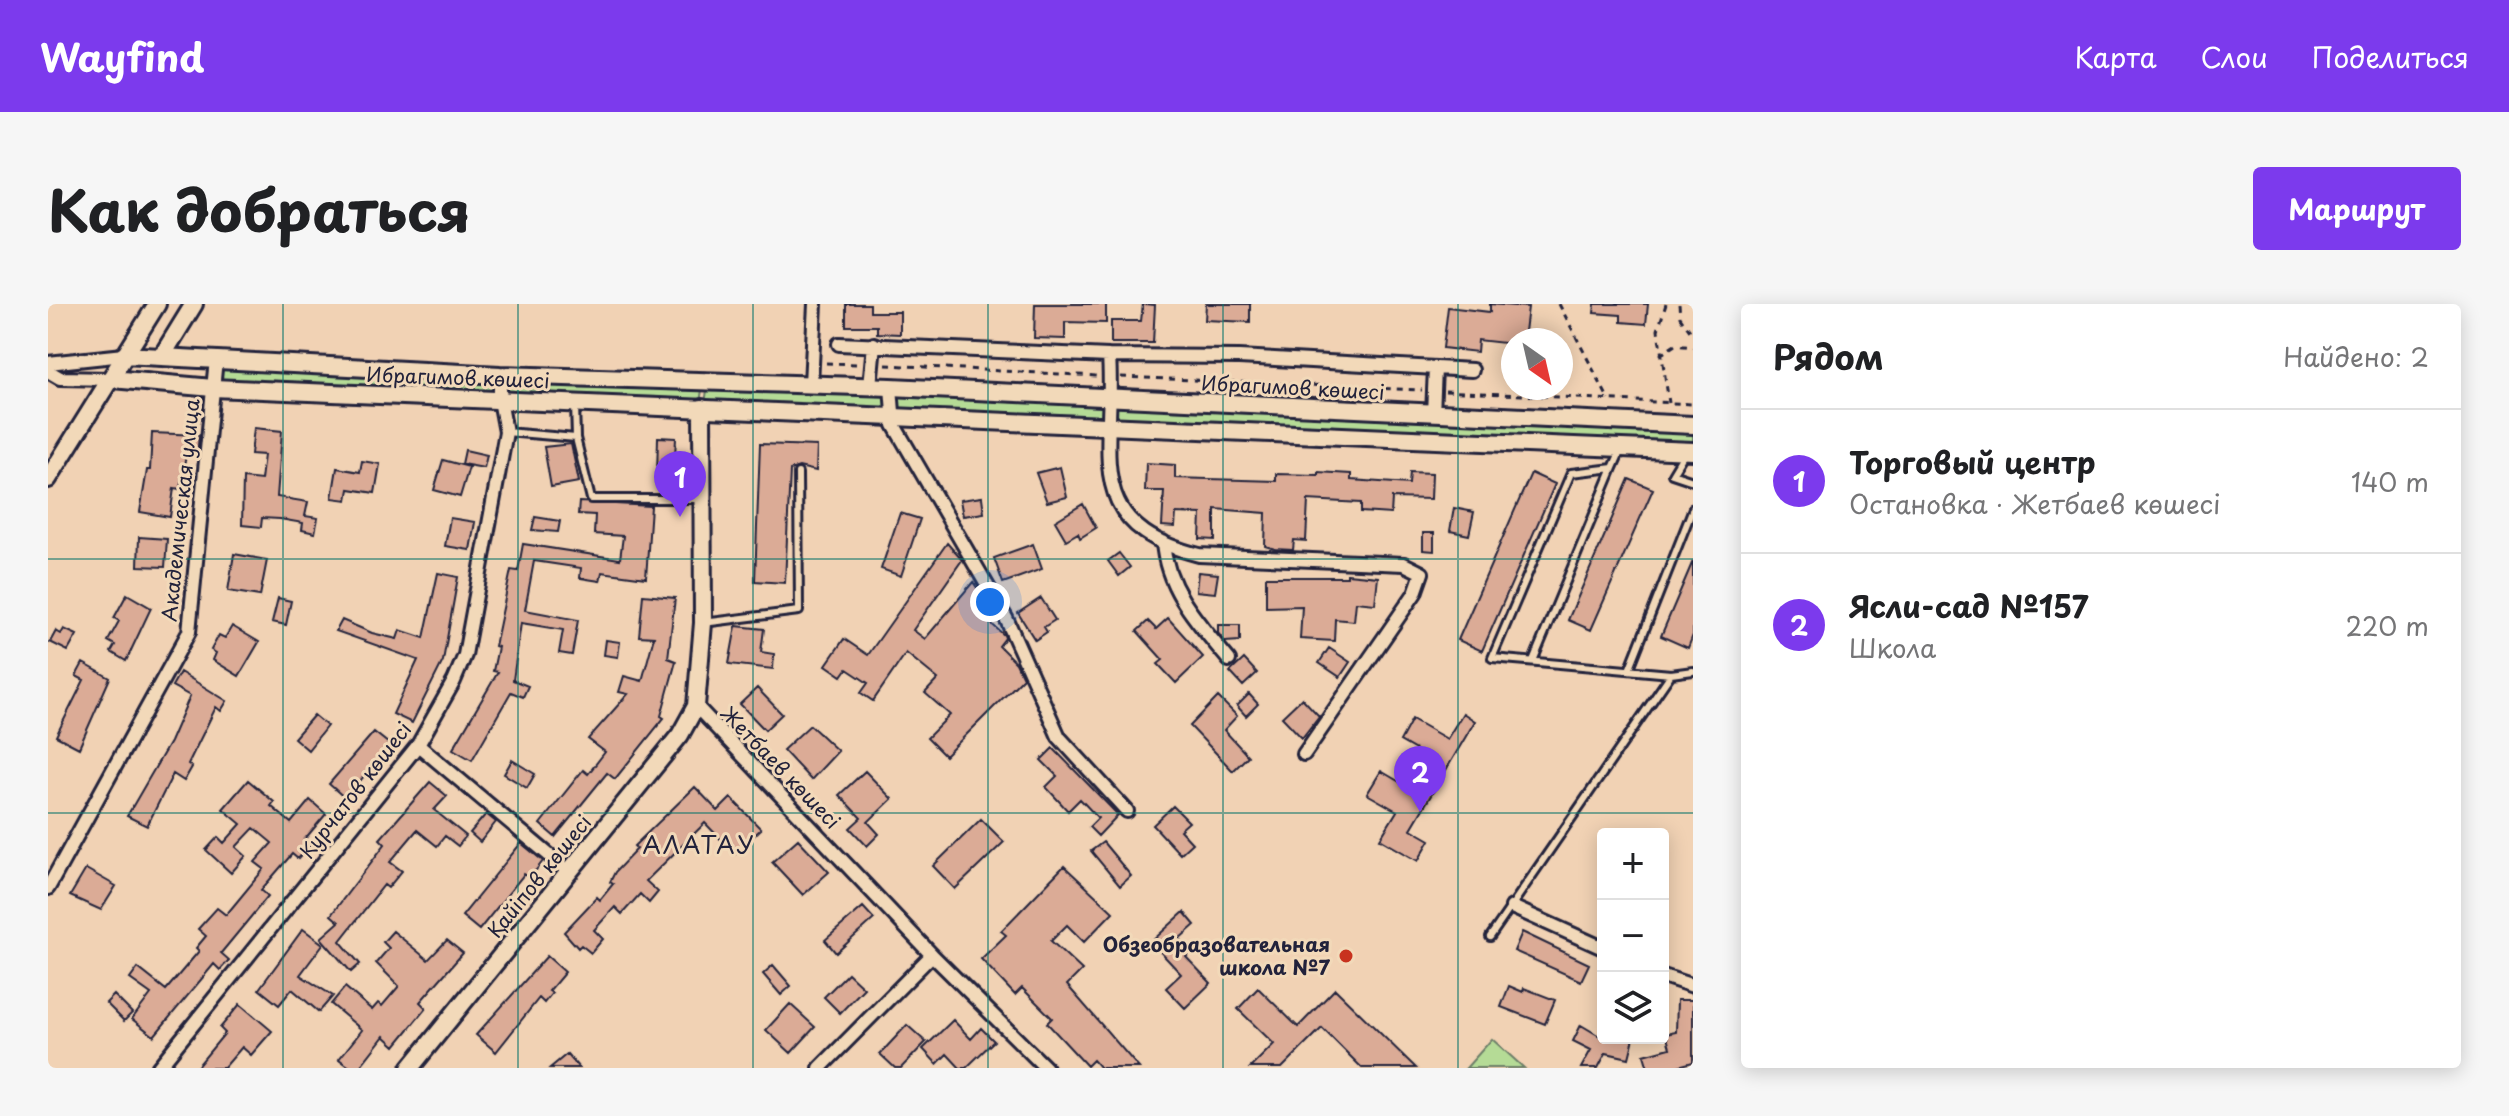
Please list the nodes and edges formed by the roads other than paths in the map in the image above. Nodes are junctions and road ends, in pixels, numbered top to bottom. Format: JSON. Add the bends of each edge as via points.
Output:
{"nodes":[{"id":1,"x":157,"y":304,"type":"edge"},
{"id":2,"x":194,"y":304,"type":"edge"},
{"id":3,"x":815,"y":304,"type":"edge"},
{"id":4,"x":839,"y":344,"type":"dead end"},
{"id":5,"x":874,"y":344,"type":"junction"},
{"id":6,"x":124,"y":355,"type":"junction"},
{"id":7,"x":162,"y":356,"type":"junction"},
{"id":8,"x":1109,"y":356,"type":"junction"},
{"id":9,"x":216,"y":359,"type":"junction"},
{"id":10,"x":48,"y":363,"type":"edge"},
{"id":11,"x":1435,"y":368,"type":"junction"},
{"id":12,"x":1472,"y":370,"type":"dead end"},
{"id":13,"x":48,"y":371,"type":"edge"},
{"id":14,"x":500,"y":375,"type":"junction"},
{"id":15,"x":112,"y":379,"type":"junction"},
{"id":16,"x":706,"y":381,"type":"junction"},
{"id":17,"x":811,"y":384,"type":"junction"},
{"id":18,"x":870,"y":386,"type":"junction"},
{"id":19,"x":891,"y":387,"type":"junction"},
{"id":20,"x":213,"y":388,"type":"junction"},
{"id":21,"x":1112,"y":399,"type":"junction"},
{"id":22,"x":500,"y":400,"type":"junction"},
{"id":23,"x":574,"y":400,"type":"junction"},
{"id":24,"x":702,"y":408,"type":"junction"},
{"id":25,"x":1433,"y":414,"type":"junction"},
{"id":26,"x":891,"y":416,"type":"junction"},
{"id":27,"x":1652,"y":424,"type":"junction"},
{"id":28,"x":1109,"y":425,"type":"junction"},
{"id":29,"x":1693,"y":425,"type":"edge"},
{"id":30,"x":506,"y":432,"type":"junction"},
{"id":31,"x":576,"y":438,"type":"junction"},
{"id":32,"x":1623,"y":446,"type":"junction"},
{"id":33,"x":1649,"y":448,"type":"junction"},
{"id":34,"x":1689,"y":451,"type":"edge"},
{"id":35,"x":1613,"y":468,"type":"junction"},
{"id":36,"x":798,"y":473,"type":"dead end"},
{"id":37,"x":48,"y":479,"type":"edge"},
{"id":38,"x":1693,"y":481,"type":"edge"},
{"id":39,"x":704,"y":499,"type":"junction"},
{"id":40,"x":1693,"y":508,"type":"edge"},
{"id":41,"x":1163,"y":542,"type":"junction"},
{"id":42,"x":703,"y":623,"type":"junction"},
{"id":43,"x":1229,"y":660,"type":"dead end"},
{"id":44,"x":1533,"y":661,"type":"junction"},
{"id":45,"x":1629,"y":670,"type":"junction"},
{"id":46,"x":1693,"y":671,"type":"edge"},
{"id":47,"x":1671,"y":674,"type":"junction"},
{"id":48,"x":696,"y":706,"type":"junction"},
{"id":49,"x":418,"y":745,"type":"junction"},
{"id":50,"x":1304,"y":754,"type":"dead end"},
{"id":51,"x":1127,"y":811,"type":"dead end"},
{"id":52,"x":568,"y":871,"type":"junction"},
{"id":53,"x":48,"y":888,"type":"edge"},
{"id":54,"x":1512,"y":907,"type":"junction"},
{"id":55,"x":1490,"y":937,"type":"dead end"},
{"id":56,"x":1597,"y":945,"type":"edge"},
{"id":57,"x":932,"y":955,"type":"junction"},
{"id":58,"x":1669,"y":978,"type":"edge"},
{"id":59,"x":1693,"y":986,"type":"edge"},
{"id":60,"x":158,"y":1068,"type":"edge"},
{"id":61,"x":410,"y":1068,"type":"edge"},
{"id":62,"x":820,"y":1068,"type":"edge"},
{"id":63,"x":1046,"y":1068,"type":"edge"}],
"edges":[{"from":1,"to":6,"type":"street"},
{"from":2,"to":7,"type":"street"},
{"from":3,"to":17,"type":"street"},
{"from":4,"to":5,"type":"street"},
{"from":5,"to":8,"type":"street"},
{"from":5,"to":18,"type":"street"},
{"from":6,"to":7,"type":"street","name":"Ибрагимов көшесі"},
{"from":6,"to":10,"type":"street","name":"Ибрагимов көшесі"},
{"from":6,"to":15,"type":"street"},
{"from":7,"to":9,"type":"street","name":"Ибрагимов көшесі"},
{"from":8,"to":11,"type":"street"},
{"from":8,"to":21,"type":"street"},
{"from":9,"to":14,"type":"street","name":"Ибрагимов көшесі"},
{"from":9,"to":20,"type":"street"},
{"from":11,"to":12,"type":"street"},
{"from":11,"to":25,"type":"street"},
{"from":13,"to":15,"type":"street","name":"Ибрагимов көшесі","via":[[60,378]]},
{"from":14,"to":16,"type":"street","name":"Ибрагимов көшесі"},
{"from":14,"to":22,"type":"street","name":"Курчатов көшесі"},
{"from":15,"to":20,"type":"street","name":"Ибрагимов көшесі"},
{"from":15,"to":37,"type":"street"},
{"from":16,"to":17,"type":"street","name":"Ибрагимов көшесі"},
{"from":16,"to":24,"type":"street"},
{"from":17,"to":18,"type":"street","name":"Ибрагимов көшесі"},
{"from":18,"to":19,"type":"street","name":"Ибрагимов көшесі"},
{"from":19,"to":21,"type":"street","name":"Ибрагимов көшесі"},
{"from":19,"to":26,"type":"street"},
{"from":20,"to":22,"type":"street","name":"Ибрагимов көшесі"},
{"from":20,"to":53,"type":"street","name":"Академическая улица","via":[[189,632]]},
{"from":21,"to":25,"type":"street","name":"Ибрагимов көшесі"},
{"from":21,"to":28,"type":"street"},
{"from":22,"to":23,"type":"street","name":"Ибрагимов көшесі"},
{"from":22,"to":30,"type":"street","name":"Курчатов көшесі"},
{"from":23,"to":24,"type":"street","name":"Ибрагимов көшесі"},
{"from":23,"to":31,"type":"lane"},
{"from":24,"to":26,"type":"street","name":"Ибрагимов көшесі"},
{"from":24,"to":39,"type":"street","name":"Жетбаев көшесі"},
{"from":25,"to":27,"type":"street","name":"Ибрагимов көшесі"},
{"from":26,"to":28,"type":"street","name":"Ибрагимов көшесі"},
{"from":26,"to":51,"type":"street","via":[[1006,618],[1059,737]]},
{"from":27,"to":29,"type":"street","name":"Ибрагимов көшесі"},
{"from":27,"to":33,"type":"street"},
{"from":28,"to":32,"type":"street","name":"Ибрагимов көшесі"},
{"from":28,"to":41,"type":"street","via":[[1108,482],[1113,496],[1129,517]]},
{"from":30,"to":31,"type":"lane"},
{"from":30,"to":49,"type":"street","name":"Курчатов көшесі","via":[[465,655]]},
{"from":31,"to":39,"type":"lane","via":[[591,499]]},
{"from":32,"to":33,"type":"street","name":"Ибрагимов көшесі"},
{"from":32,"to":35,"type":"lane"},
{"from":33,"to":34,"type":"street","name":"Ибрагимов көшесі"},
{"from":34,"to":38,"type":"lane","via":[[1672,474]]},
{"from":35,"to":44,"type":"lane"},
{"from":35,"to":44,"type":"lane","via":[[1571,473],[1492,658]]},
{"from":36,"to":42,"type":"lane","via":[[799,611]]},
{"from":39,"to":42,"type":"street","name":"Жетбаев көшесі"},
{"from":40,"to":45,"type":"lane"},
{"from":41,"to":43,"type":"street","via":[[1164,561],[1179,595]]},
{"from":41,"to":50,"type":"street","via":[[1199,555],[1404,564],[1422,573],[1415,593]]},
{"from":42,"to":48,"type":"street","name":"Жетбаев көшесі"},
{"from":44,"to":45,"type":"lane"},
{"from":45,"to":47,"type":"lane"},
{"from":46,"to":47,"type":"lane"},
{"from":47,"to":54,"type":"lane"},
{"from":48,"to":52,"type":"street","name":"Қайіпов көшесі","via":[[680,735]]},
{"from":48,"to":57,"type":"street","name":"Жетбаев көшесі"},
{"from":49,"to":52,"type":"street"},
{"from":49,"to":60,"type":"street","name":"Курчатов көшесі"},
{"from":52,"to":61,"type":"street","name":"Қайіпов көшесі"},
{"from":54,"to":55,"type":"lane"},
{"from":54,"to":56,"type":"street"},
{"from":57,"to":62,"type":"street"},
{"from":57,"to":63,"type":"street","name":"Жетбаев көшесі"},
{"from":58,"to":59,"type":"street"}]}
